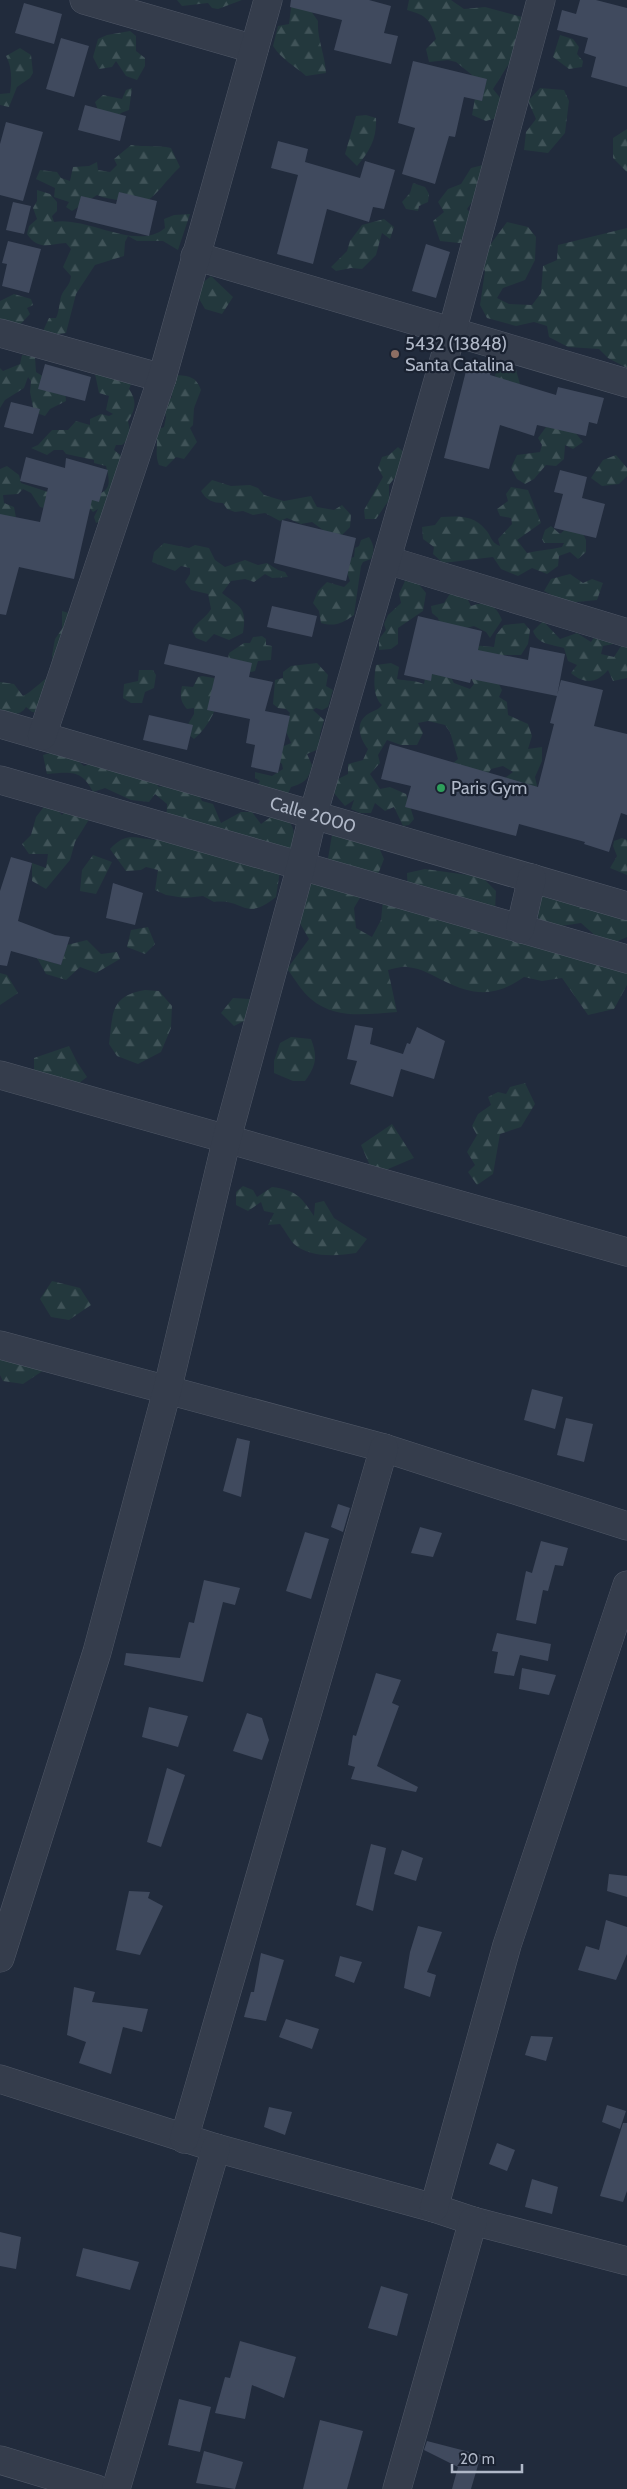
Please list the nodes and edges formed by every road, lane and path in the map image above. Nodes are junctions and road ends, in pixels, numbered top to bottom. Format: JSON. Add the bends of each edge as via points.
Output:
{"nodes":[{"id":1,"x":84,"y":0,"type":"edge"},
{"id":2,"x":268,"y":0,"type":"edge"},
{"id":3,"x":541,"y":0,"type":"edge"},
{"id":4,"x":254,"y":49,"type":"junction"},
{"id":5,"x":196,"y":256,"type":"junction"},
{"id":6,"x":452,"y":332,"type":"junction"},
{"id":7,"x":0,"y":333,"type":"edge"},
{"id":8,"x":162,"y":378,"type":"junction"},
{"id":9,"x":627,"y":384,"type":"edge"},
{"id":10,"x":387,"y":560,"type":"junction"},
{"id":11,"x":627,"y":633,"type":"edge"},
{"id":12,"x":0,"y":724,"type":"edge"},
{"id":13,"x":42,"y":736,"type":"junction"},
{"id":14,"x":0,"y":780,"type":"edge"},
{"id":15,"x":313,"y":815,"type":"junction"},
{"id":16,"x":301,"y":866,"type":"junction"},
{"id":17,"x":532,"y":878,"type":"junction"},
{"id":18,"x":627,"y":906,"type":"edge"},
{"id":19,"x":520,"y":929,"type":"junction"},
{"id":20,"x":627,"y":959,"type":"edge"},
{"id":21,"x":0,"y":1075,"type":"edge"},
{"id":22,"x":227,"y":1138,"type":"junction"},
{"id":23,"x":627,"y":1252,"type":"edge"},
{"id":24,"x":0,"y":1345,"type":"edge"},
{"id":25,"x":167,"y":1391,"type":"junction"},
{"id":26,"x":384,"y":1448,"type":"junction"},
{"id":27,"x":627,"y":1526,"type":"edge"},
{"id":28,"x":627,"y":1586,"type":"edge"},
{"id":29,"x":0,"y":1958,"type":"edge"},
{"id":30,"x":0,"y":2079,"type":"edge"},
{"id":31,"x":184,"y":2139,"type":"junction"},
{"id":32,"x":216,"y":2148,"type":"junction"},
{"id":33,"x":434,"y":2208,"type":"junction"},
{"id":34,"x":474,"y":2221,"type":"junction"},
{"id":35,"x":627,"y":2261,"type":"edge"},
{"id":36,"x":0,"y":2460,"type":"edge"},
{"id":37,"x":96,"y":2489,"type":"edge"},
{"id":38,"x":116,"y":2489,"type":"edge"},
{"id":39,"x":397,"y":2489,"type":"edge"}],
"edges":[{"from":1,"to":4,"type":"street"},
{"from":2,"to":4,"type":"street"},
{"from":3,"to":6,"type":"street"},
{"from":4,"to":5,"type":"street"},
{"from":5,"to":6,"type":"street"},
{"from":5,"to":8,"type":"street"},
{"from":6,"to":9,"type":"street"},
{"from":6,"to":10,"type":"street"},
{"from":7,"to":8,"type":"street"},
{"from":8,"to":13,"type":"street"},
{"from":10,"to":11,"type":"street"},
{"from":10,"to":15,"type":"street"},
{"from":12,"to":13,"type":"street","name":"Calle 2000"},
{"from":13,"to":15,"type":"street","name":"Calle 2000"},
{"from":14,"to":16,"type":"street"},
{"from":15,"to":16,"type":"street"},
{"from":15,"to":17,"type":"street","name":"Calle 2000"},
{"from":16,"to":19,"type":"street"},
{"from":16,"to":22,"type":"street"},
{"from":17,"to":18,"type":"street","name":"Calle 2000"},
{"from":17,"to":19,"type":"street"},
{"from":19,"to":20,"type":"street"},
{"from":21,"to":22,"type":"street"},
{"from":22,"to":23,"type":"street"},
{"from":22,"to":25,"type":"street"},
{"from":24,"to":25,"type":"street"},
{"from":25,"to":26,"type":"street"},
{"from":25,"to":29,"type":"street","via":[[96,1652]]},
{"from":26,"to":27,"type":"street"},
{"from":26,"to":31,"type":"street"},
{"from":28,"to":33,"type":"street","via":[[508,1945]]},
{"from":30,"to":31,"type":"street"},
{"from":31,"to":32,"type":"street"},
{"from":32,"to":33,"type":"street"},
{"from":32,"to":38,"type":"street"},
{"from":33,"to":34,"type":"street"},
{"from":34,"to":35,"type":"street"},
{"from":34,"to":39,"type":"street"},
{"from":36,"to":37,"type":"street"}]}
